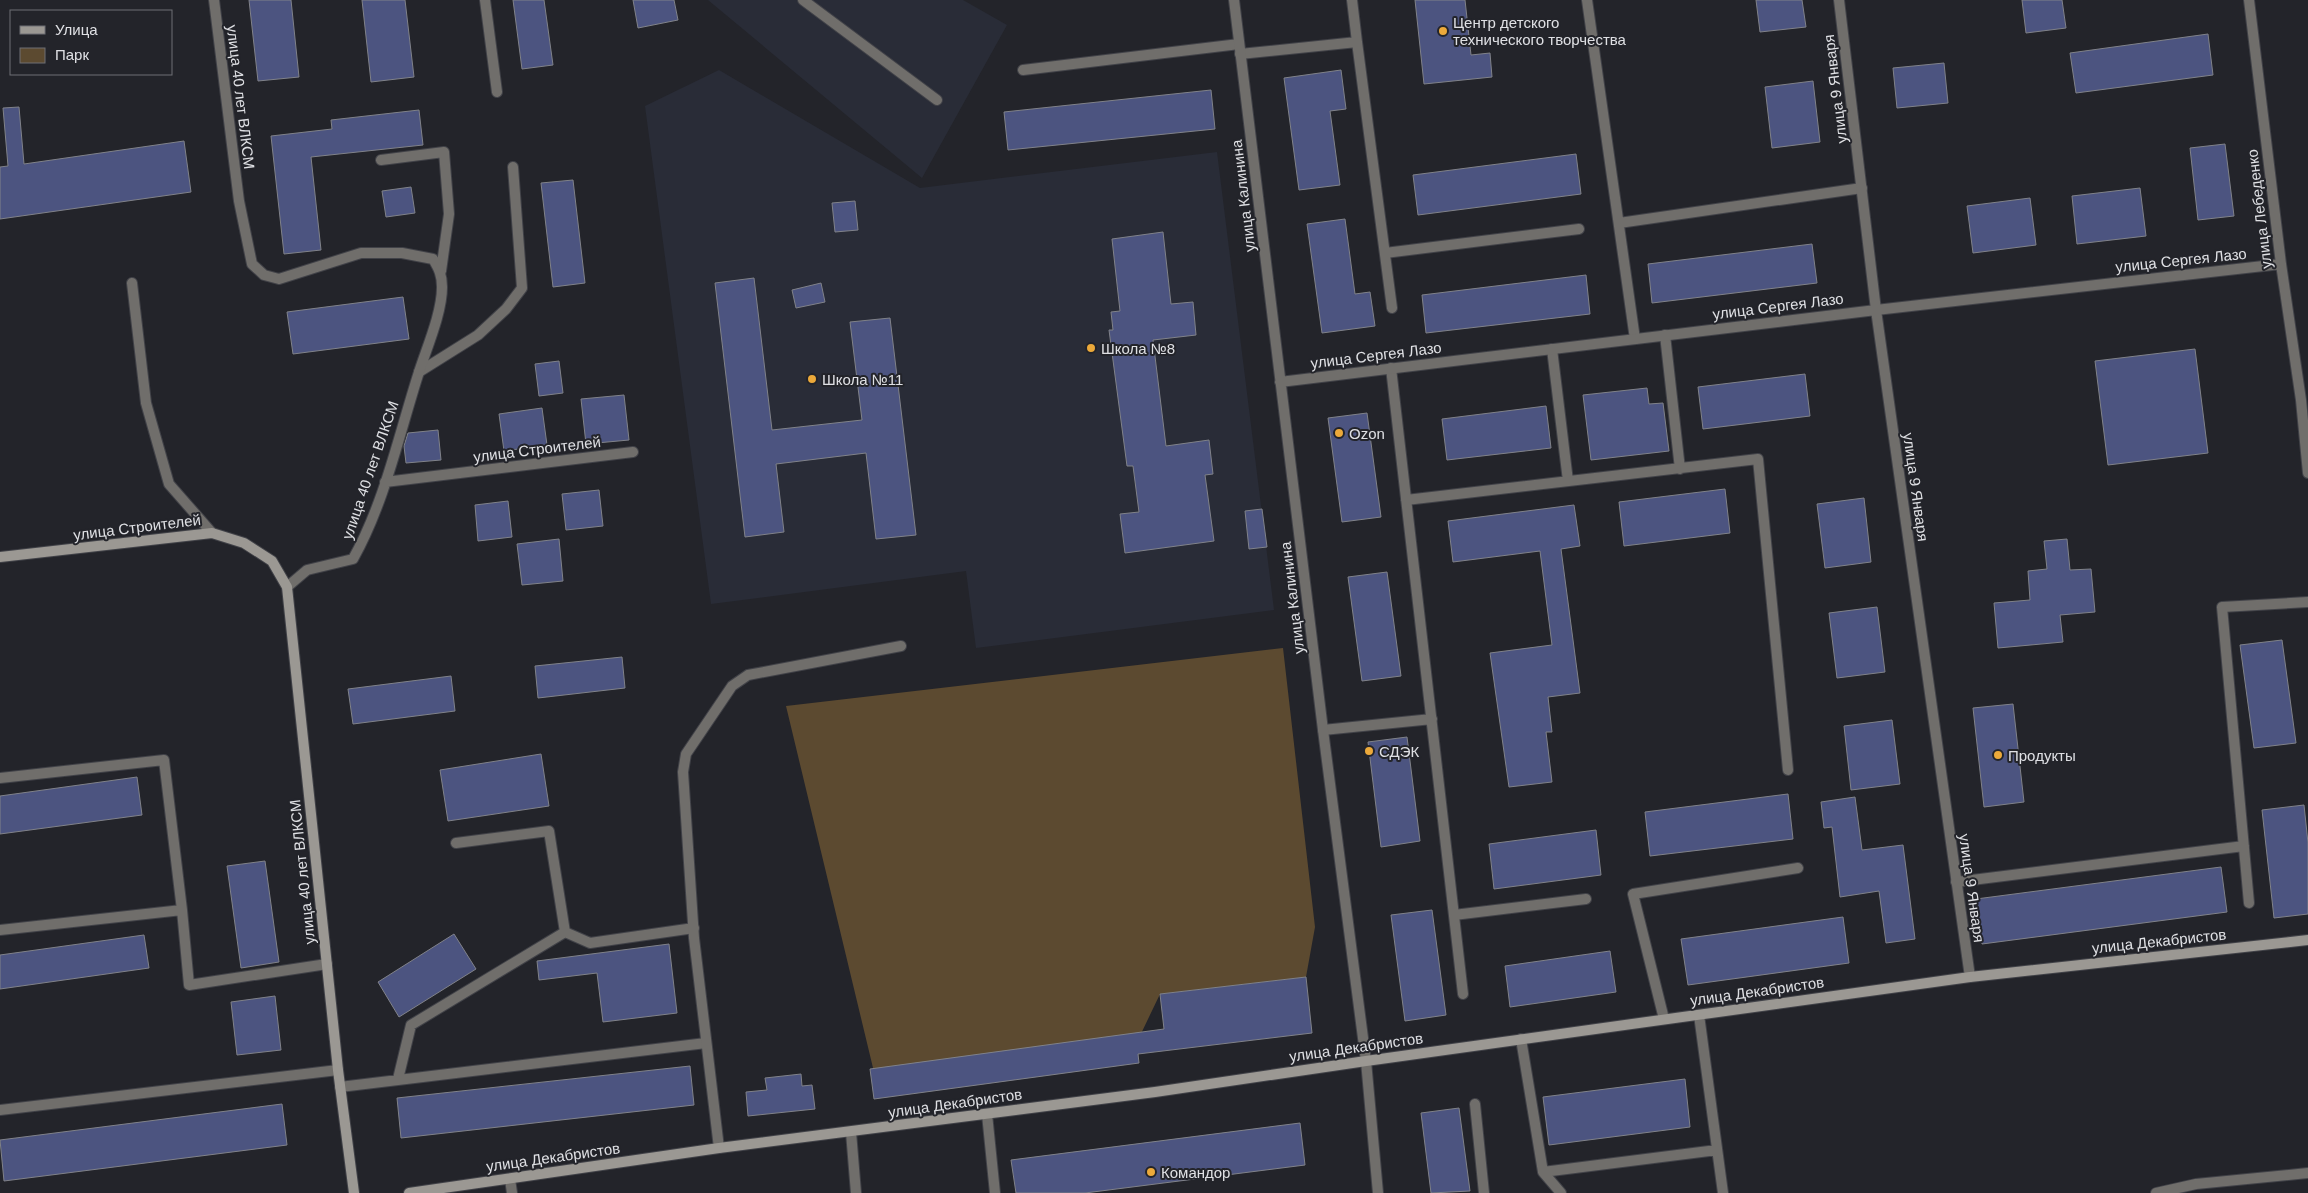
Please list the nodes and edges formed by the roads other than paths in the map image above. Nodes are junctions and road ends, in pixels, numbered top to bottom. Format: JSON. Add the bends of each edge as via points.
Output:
{"nodes":[{"id":1,"x":214,"y":0,"type":"edge"},
{"id":2,"x":485,"y":0,"type":"edge"},
{"id":3,"x":803,"y":0,"type":"edge"},
{"id":4,"x":1234,"y":0,"type":"edge"},
{"id":5,"x":1352,"y":0,"type":"edge"},
{"id":6,"x":1587,"y":0,"type":"edge"},
{"id":7,"x":1839,"y":0,"type":"edge"},
{"id":8,"x":2249,"y":0,"type":"edge"},
{"id":9,"x":1357,"y":42,"type":"junction"},
{"id":10,"x":1240,"y":49,"type":"junction"},
{"id":11,"x":1023,"y":70,"type":"dead end"},
{"id":12,"x":497,"y":92,"type":"dead end"},
{"id":13,"x":937,"y":100,"type":"dead end"},
{"id":14,"x":380,"y":160,"type":"dead end"},
{"id":15,"x":513,"y":167,"type":"dead end"},
{"id":16,"x":1862,"y":188,"type":"junction"},
{"id":17,"x":1619,"y":223,"type":"junction"},
{"id":18,"x":1579,"y":229,"type":"dead end"},
{"id":19,"x":1385,"y":253,"type":"junction"},
{"id":20,"x":2280,"y":264,"type":"junction"},
{"id":21,"x":441,"y":271,"type":"junction"},
{"id":22,"x":132,"y":284,"type":"dead end"},
{"id":23,"x":1392,"y":308,"type":"dead end"},
{"id":24,"x":1876,"y":310,"type":"junction"},
{"id":25,"x":1665,"y":335,"type":"junction"},
{"id":26,"x":1635,"y":339,"type":"junction"},
{"id":27,"x":1552,"y":349,"type":"junction"},
{"id":28,"x":1391,"y":368,"type":"junction"},
{"id":29,"x":419,"y":372,"type":"junction"},
{"id":30,"x":1280,"y":382,"type":"junction"},
{"id":31,"x":2304,"y":400,"type":"edge"},
{"id":32,"x":633,"y":452,"type":"dead end"},
{"id":33,"x":1680,"y":469,"type":"junction"},
{"id":34,"x":2308,"y":473,"type":"edge"},
{"id":35,"x":1568,"y":481,"type":"junction"},
{"id":36,"x":385,"y":482,"type":"junction"},
{"id":37,"x":1406,"y":500,"type":"junction"},
{"id":38,"x":212,"y":533,"type":"junction"},
{"id":39,"x":0,"y":558,"type":"edge"},
{"id":40,"x":286,"y":587,"type":"junction"},
{"id":41,"x":2308,"y":602,"type":"edge"},
{"id":42,"x":901,"y":646,"type":"dead end"},
{"id":43,"x":1432,"y":719,"type":"junction"},
{"id":44,"x":1323,"y":730,"type":"junction"},
{"id":45,"x":1788,"y":770,"type":"dead end"},
{"id":46,"x":0,"y":778,"type":"edge"},
{"id":47,"x":456,"y":843,"type":"dead end"},
{"id":48,"x":2244,"y":846,"type":"junction"},
{"id":49,"x":1798,"y":868,"type":"dead end"},
{"id":50,"x":1956,"y":882,"type":"junction"},
{"id":51,"x":1586,"y":898,"type":"dead end"},
{"id":52,"x":2249,"y":903,"type":"dead end"},
{"id":53,"x":182,"y":910,"type":"junction"},
{"id":54,"x":1454,"y":915,"type":"junction"},
{"id":55,"x":694,"y":928,"type":"junction"},
{"id":56,"x":0,"y":930,"type":"edge"},
{"id":57,"x":565,"y":932,"type":"junction"},
{"id":58,"x":2308,"y":940,"type":"edge"},
{"id":59,"x":327,"y":964,"type":"junction"},
{"id":60,"x":1970,"y":977,"type":"junction"},
{"id":61,"x":1464,"y":994,"type":"dead end"},
{"id":62,"x":1699,"y":1015,"type":"junction"},
{"id":63,"x":1664,"y":1020,"type":"junction"},
{"id":64,"x":1521,"y":1039,"type":"junction"},
{"id":65,"x":706,"y":1043,"type":"junction"},
{"id":66,"x":1366,"y":1061,"type":"junction"},
{"id":67,"x":338,"y":1070,"type":"junction"},
{"id":68,"x":398,"y":1079,"type":"junction"},
{"id":69,"x":340,"y":1087,"type":"junction"},
{"id":70,"x":1476,"y":1104,"type":"dead end"},
{"id":71,"x":0,"y":1110,"type":"edge"},
{"id":72,"x":987,"y":1114,"type":"junction"},
{"id":73,"x":851,"y":1132,"type":"junction"},
{"id":74,"x":719,"y":1148,"type":"junction"},
{"id":75,"x":1717,"y":1150,"type":"junction"},
{"id":76,"x":1543,"y":1172,"type":"junction"},
{"id":77,"x":2308,"y":1173,"type":"edge"},
{"id":78,"x":510,"y":1179,"type":"junction"},
{"id":79,"x":354,"y":1193,"type":"edge"},
{"id":80,"x":409,"y":1193,"type":"edge"},
{"id":81,"x":512,"y":1193,"type":"edge"},
{"id":82,"x":856,"y":1193,"type":"edge"},
{"id":83,"x":995,"y":1193,"type":"edge"},
{"id":84,"x":1378,"y":1193,"type":"edge"},
{"id":85,"x":1484,"y":1193,"type":"edge"},
{"id":86,"x":1560,"y":1193,"type":"edge"},
{"id":87,"x":1723,"y":1193,"type":"edge"},
{"id":88,"x":2156,"y":1193,"type":"edge"}],
"edges":[{"from":1,"to":21,"type":"street","name":"улица 40 лет ВЛКСМ","via":[[240,201],[252,264],[264,275],[279,279],[361,253],[402,253],[433,259]]},
{"from":2,"to":12,"type":"street"},
{"from":3,"to":13,"type":"street"},
{"from":4,"to":10,"type":"street","name":"улица Калинина"},
{"from":5,"to":9,"type":"street"},
{"from":6,"to":17,"type":"street"},
{"from":7,"to":16,"type":"street","name":"улица 9 Января"},
{"from":8,"to":20,"type":"street","name":"улица Лебеденко"},
{"from":9,"to":10,"type":"street"},
{"from":9,"to":19,"type":"street"},
{"from":10,"to":11,"type":"street"},
{"from":10,"to":30,"type":"street","name":"улица Калинина"},
{"from":14,"to":21,"type":"street","via":[[444,152],[449,214]]},
{"from":15,"to":29,"type":"street","via":[[522,288],[506,309],[478,335]]},
{"from":16,"to":17,"type":"street"},
{"from":16,"to":24,"type":"street","name":"улица 9 Января"},
{"from":17,"to":26,"type":"street"},
{"from":18,"to":19,"type":"street"},
{"from":19,"to":23,"type":"street"},
{"from":20,"to":24,"type":"street","name":"улица Сергея Лазо"},
{"from":20,"to":31,"type":"street","name":"улица Лебеденко"},
{"from":21,"to":29,"type":"street","name":"улица 40 лет ВЛКСМ","via":[[442,289],[436,319]]},
{"from":22,"to":38,"type":"street","via":[[146,403],[169,484]]},
{"from":24,"to":25,"type":"street","name":"улица Сергея Лазо"},
{"from":24,"to":50,"type":"street","name":"улица 9 Января"},
{"from":25,"to":26,"type":"street","name":"улица Сергея Лазо"},
{"from":25,"to":33,"type":"street"},
{"from":26,"to":27,"type":"street","name":"улица Сергея Лазо"},
{"from":27,"to":28,"type":"street","name":"улица Сергея Лазо"},
{"from":27,"to":35,"type":"street"},
{"from":28,"to":30,"type":"street","name":"улица Сергея Лазо"},
{"from":28,"to":37,"type":"street"},
{"from":29,"to":36,"type":"street","name":"улица 40 лет ВЛКСМ"},
{"from":30,"to":44,"type":"street","name":"улица Калинина"},
{"from":31,"to":34,"type":"street","name":"улица Лебеденко"},
{"from":32,"to":36,"type":"street","name":"улица Строителей"},
{"from":33,"to":35,"type":"street"},
{"from":33,"to":45,"type":"street","via":[[1758,459]]},
{"from":35,"to":37,"type":"street"},
{"from":36,"to":40,"type":"street","name":"улица 40 лет ВЛКСМ","via":[[353,559],[308,570]]},
{"from":37,"to":43,"type":"street"},
{"from":38,"to":39,"type":"main road","name":"улица Строителей"},
{"from":38,"to":40,"type":"main road","name":"улица Строителей","via":[[244,543],[272,561]]},
{"from":40,"to":59,"type":"main road","name":"улица 40 лет ВЛКСМ"},
{"from":41,"to":48,"type":"street","via":[[2222,607]]},
{"from":42,"to":55,"type":"street","via":[[748,675],[732,686],[686,754],[684,763]]},
{"from":43,"to":44,"type":"street"},
{"from":43,"to":54,"type":"street"},
{"from":44,"to":66,"type":"street","name":"улица Калинина"},
{"from":46,"to":53,"type":"street","via":[[164,760]]},
{"from":47,"to":57,"type":"street","via":[[549,831]]},
{"from":48,"to":50,"type":"street"},
{"from":48,"to":52,"type":"street"},
{"from":49,"to":63,"type":"street","via":[[1633,894]]},
{"from":50,"to":60,"type":"street","name":"улица 9 Января"},
{"from":51,"to":54,"type":"street"},
{"from":53,"to":56,"type":"street"},
{"from":53,"to":59,"type":"street","via":[[189,985]]},
{"from":54,"to":61,"type":"street"},
{"from":55,"to":57,"type":"street","via":[[590,943]]},
{"from":55,"to":65,"type":"street"},
{"from":57,"to":68,"type":"street","via":[[411,1025]]},
{"from":58,"to":60,"type":"main road","name":"улица Декабристов"},
{"from":59,"to":67,"type":"main road","name":"улица 40 лет ВЛКСМ"},
{"from":60,"to":62,"type":"main road","name":"улица Декабристов"},
{"from":62,"to":63,"type":"main road","name":"улица Декабристов"},
{"from":62,"to":75,"type":"street"},
{"from":63,"to":64,"type":"main road","name":"улица Декабристов"},
{"from":64,"to":66,"type":"main road","name":"улица Декабристов"},
{"from":64,"to":76,"type":"street"},
{"from":65,"to":68,"type":"street"},
{"from":65,"to":74,"type":"street"},
{"from":66,"to":72,"type":"main road","name":"улица Декабристов"},
{"from":66,"to":84,"type":"street","name":"улица Калинина"},
{"from":67,"to":69,"type":"main road","name":"улица 40 лет ВЛКСМ"},
{"from":67,"to":71,"type":"street"},
{"from":68,"to":69,"type":"street"},
{"from":69,"to":79,"type":"main road","name":"улица 40 лет ВЛКСМ"},
{"from":70,"to":85,"type":"street"},
{"from":72,"to":73,"type":"main road","name":"улица Декабристов"},
{"from":72,"to":83,"type":"street"},
{"from":73,"to":74,"type":"main road","name":"улица Декабристов"},
{"from":73,"to":82,"type":"street"},
{"from":74,"to":78,"type":"main road","name":"улица Декабристов"},
{"from":75,"to":76,"type":"street"},
{"from":75,"to":87,"type":"street"},
{"from":76,"to":86,"type":"street"},
{"from":77,"to":88,"type":"street","via":[[2196,1184]]},
{"from":78,"to":80,"type":"main road","name":"улица Декабристов"},
{"from":78,"to":81,"type":"street"}]}
